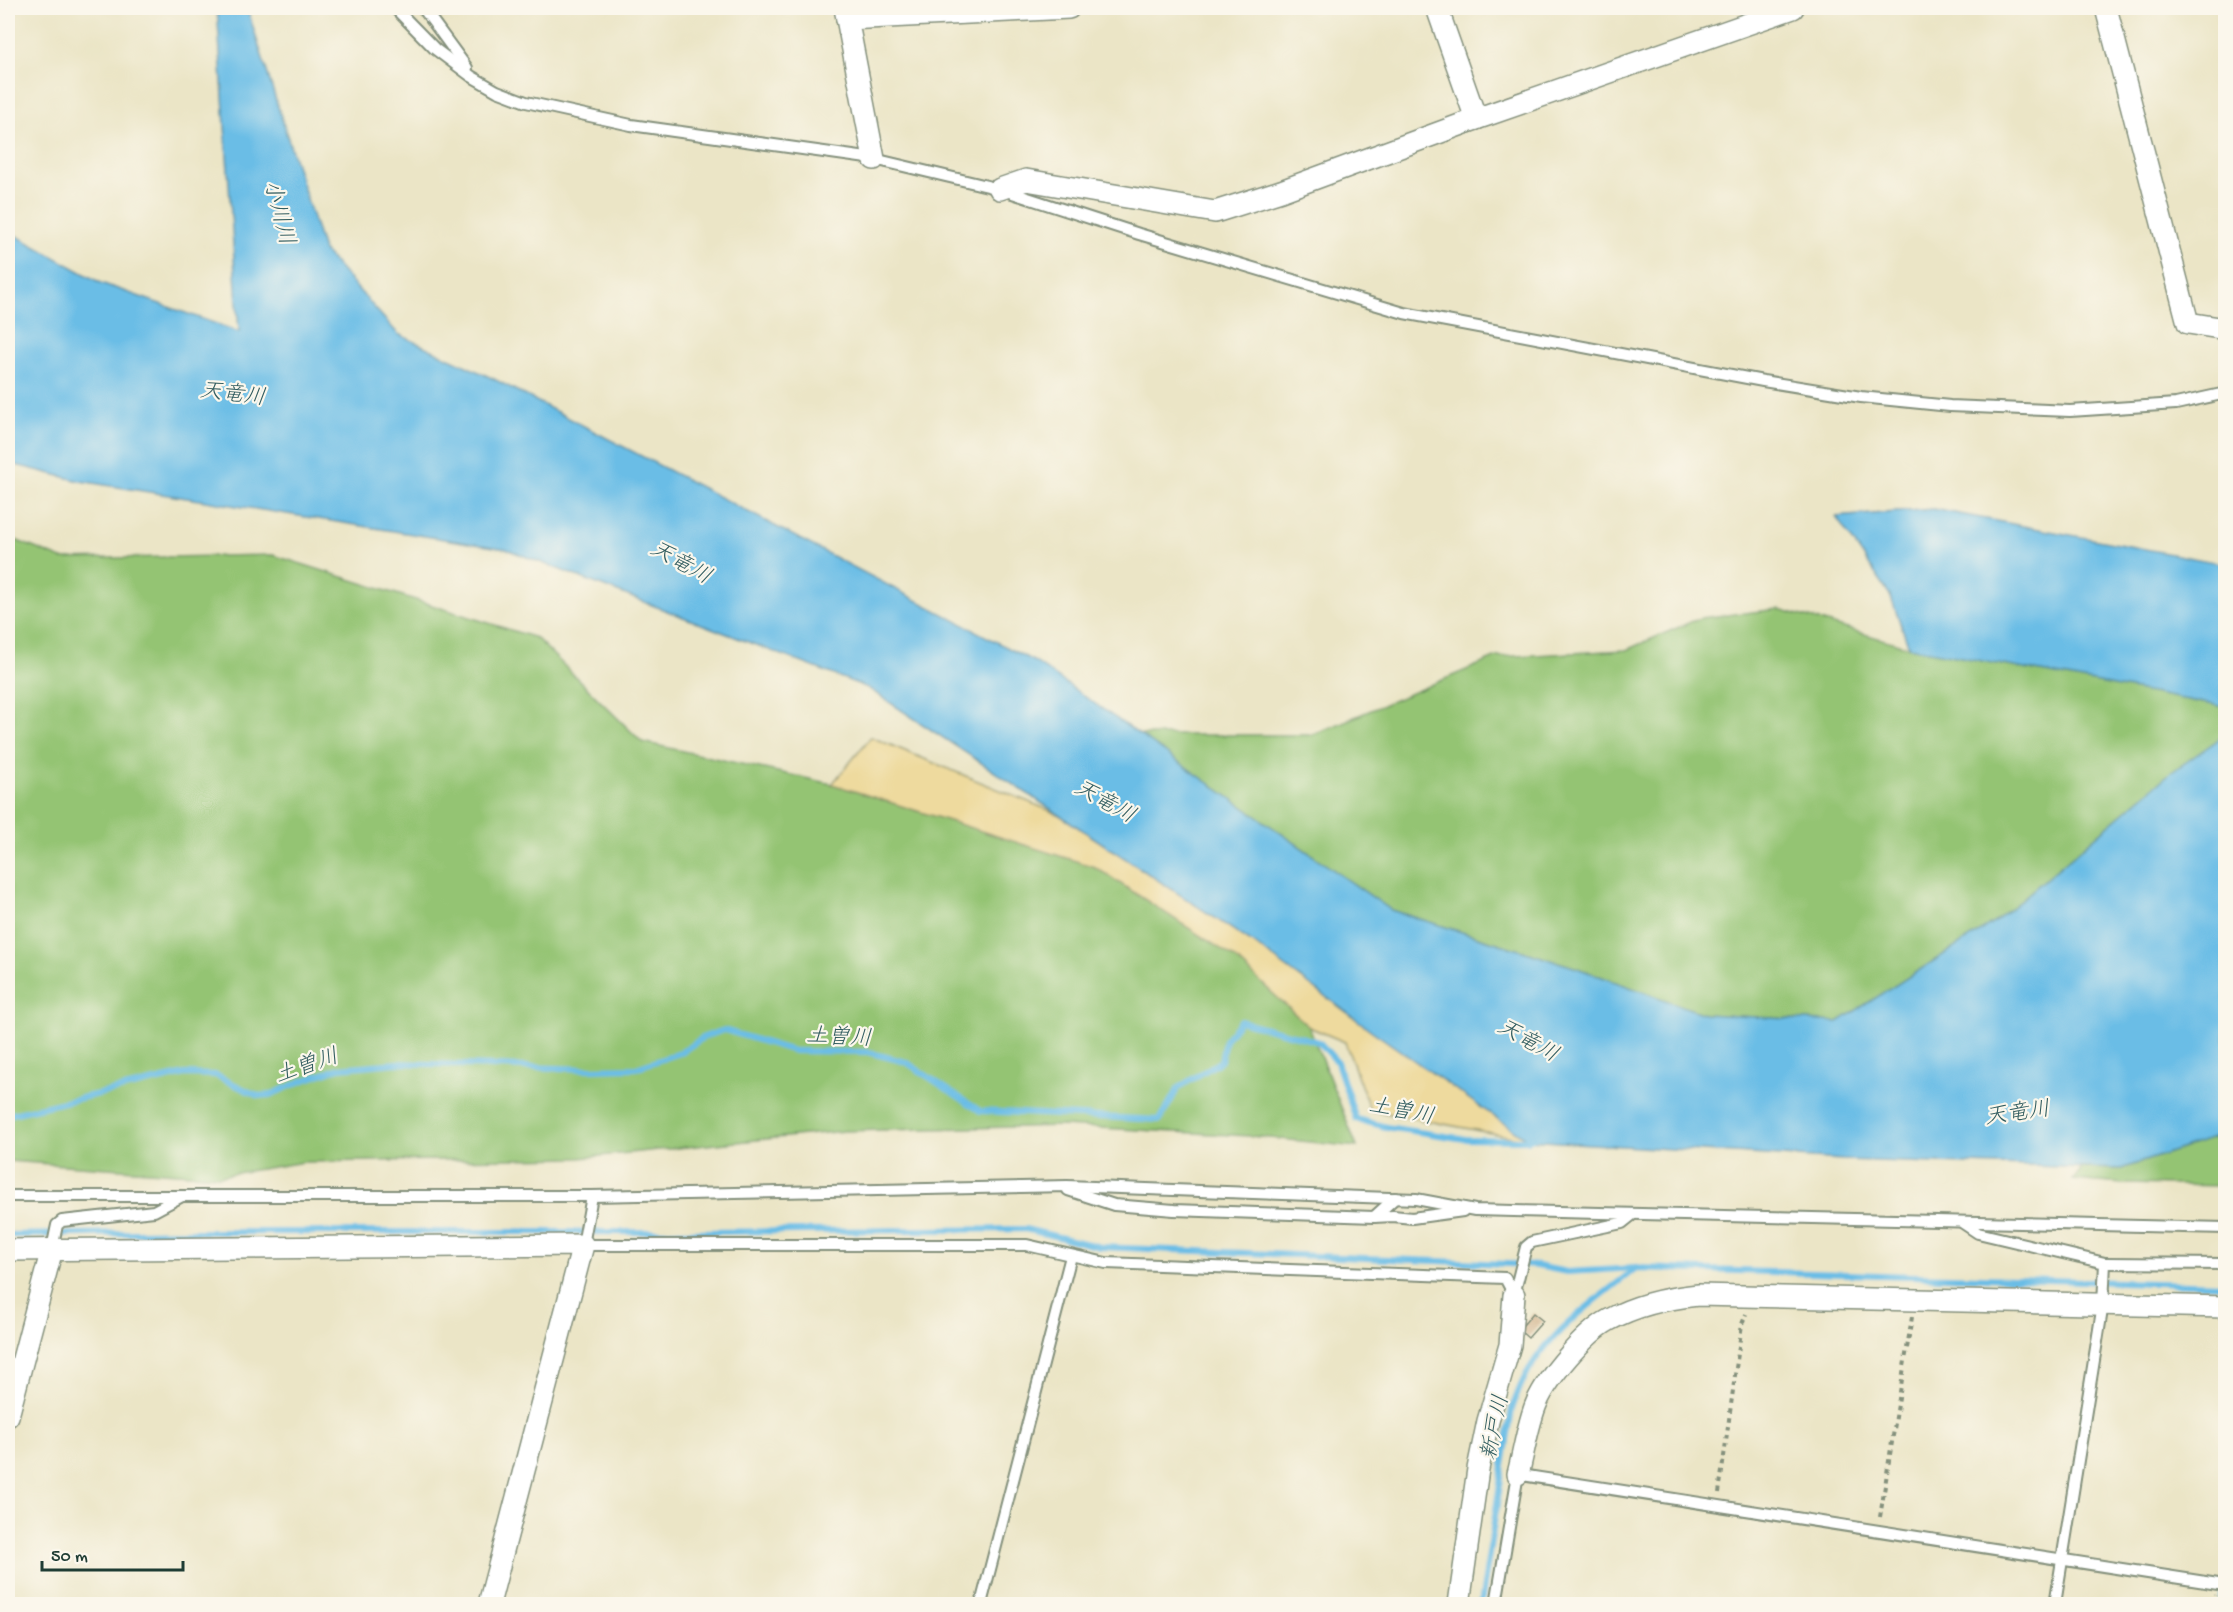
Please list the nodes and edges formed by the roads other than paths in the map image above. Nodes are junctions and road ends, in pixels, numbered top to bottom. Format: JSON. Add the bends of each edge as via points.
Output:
{"nodes":[{"id":1,"x":395,"y":8,"type":"edge"},
{"id":2,"x":423,"y":8,"type":"edge"},
{"id":3,"x":1069,"y":8,"type":"edge"},
{"id":4,"x":1437,"y":8,"type":"edge"},
{"id":5,"x":1793,"y":8,"type":"edge"},
{"id":6,"x":2106,"y":8,"type":"edge"},
{"id":7,"x":846,"y":13,"type":"edge"},
{"id":8,"x":471,"y":76,"type":"junction"},
{"id":9,"x":1476,"y":119,"type":"junction"},
{"id":10,"x":874,"y":159,"type":"junction"},
{"id":11,"x":1000,"y":189,"type":"junction"},
{"id":12,"x":2226,"y":329,"type":"edge"},
{"id":13,"x":2226,"y":393,"type":"edge"},
{"id":14,"x":1057,"y":1187,"type":"junction"},
{"id":15,"x":185,"y":1195,"type":"junction"},
{"id":16,"x":8,"y":1196,"type":"edge"},
{"id":17,"x":592,"y":1196,"type":"junction"},
{"id":18,"x":1395,"y":1198,"type":"junction"},
{"id":19,"x":1475,"y":1210,"type":"junction"},
{"id":20,"x":1632,"y":1215,"type":"junction"},
{"id":21,"x":1374,"y":1217,"type":"junction"},
{"id":22,"x":1962,"y":1222,"type":"junction"},
{"id":23,"x":2226,"y":1228,"type":"edge"},
{"id":24,"x":584,"y":1242,"type":"junction"},
{"id":25,"x":53,"y":1247,"type":"junction"},
{"id":26,"x":8,"y":1250,"type":"edge"},
{"id":27,"x":1071,"y":1256,"type":"junction"},
{"id":28,"x":2226,"y":1264,"type":"edge"},
{"id":29,"x":2105,"y":1266,"type":"junction"},
{"id":30,"x":1517,"y":1285,"type":"junction"},
{"id":31,"x":2103,"y":1299,"type":"junction"},
{"id":32,"x":2226,"y":1307,"type":"edge"},
{"id":33,"x":8,"y":1416,"type":"edge"},
{"id":34,"x":1515,"y":1474,"type":"junction"},
{"id":35,"x":2062,"y":1559,"type":"junction"},
{"id":36,"x":2218,"y":1584,"type":"dead end"},
{"id":37,"x":489,"y":1605,"type":"edge"},
{"id":38,"x":981,"y":1605,"type":"edge"},
{"id":39,"x":1459,"y":1605,"type":"edge"},
{"id":40,"x":1497,"y":1605,"type":"edge"},
{"id":41,"x":2055,"y":1605,"type":"edge"}],
"edges":[{"from":1,"to":8,"type":"lane","via":[[435,49]]},
{"from":2,"to":8,"type":"lane"},
{"from":3,"to":7,"type":"street"},
{"from":4,"to":9,"type":"street"},
{"from":5,"to":9,"type":"street"},
{"from":6,"to":12,"type":"street","via":[[2188,323]]},
{"from":7,"to":10,"type":"street"},
{"from":8,"to":10,"type":"lane","via":[[526,102],[631,125]]},
{"from":9,"to":11,"type":"street","via":[[1281,192],[1215,212],[1026,180]]},
{"from":10,"to":11,"type":"lane"},
{"from":11,"to":13,"type":"lane","via":[[1404,312],[1861,397],[1950,406],[2070,411],[2176,404]]},
{"from":14,"to":17,"type":"lane"},
{"from":14,"to":18,"type":"lane"},
{"from":14,"to":21,"type":"lane","via":[[1114,1205]]},
{"from":15,"to":16,"type":"lane"},
{"from":15,"to":17,"type":"lane"},
{"from":15,"to":25,"type":"lane","via":[[154,1211],[62,1221],[57,1225]]},
{"from":17,"to":24,"type":"lane"},
{"from":18,"to":19,"type":"lane"},
{"from":18,"to":21,"type":"lane"},
{"from":19,"to":20,"type":"lane"},
{"from":19,"to":21,"type":"lane","via":[[1412,1218]]},
{"from":20,"to":22,"type":"lane"},
{"from":20,"to":30,"type":"lane","via":[[1622,1223],[1532,1242],[1526,1247]]},
{"from":22,"to":23,"type":"lane"},
{"from":22,"to":29,"type":"lane","via":[[1977,1233]]},
{"from":24,"to":25,"type":"street"},
{"from":24,"to":27,"type":"lane","via":[[1027,1245]]},
{"from":24,"to":37,"type":"street"},
{"from":25,"to":26,"type":"street"},
{"from":25,"to":33,"type":"street"},
{"from":27,"to":30,"type":"lane","via":[[1106,1263],[1505,1278]]},
{"from":27,"to":38,"type":"lane"},
{"from":28,"to":29,"type":"lane"},
{"from":29,"to":31,"type":"lane"},
{"from":30,"to":39,"type":"street","via":[[1510,1345],[1478,1469]]},
{"from":31,"to":32,"type":"street"},
{"from":31,"to":34,"type":"street","via":[[1698,1295],[1651,1304],[1609,1320],[1560,1367],[1537,1402]]},
{"from":31,"to":35,"type":"lane"},
{"from":34,"to":35,"type":"lane"},
{"from":34,"to":40,"type":"lane"},
{"from":35,"to":36,"type":"lane"},
{"from":35,"to":41,"type":"lane"}]}
